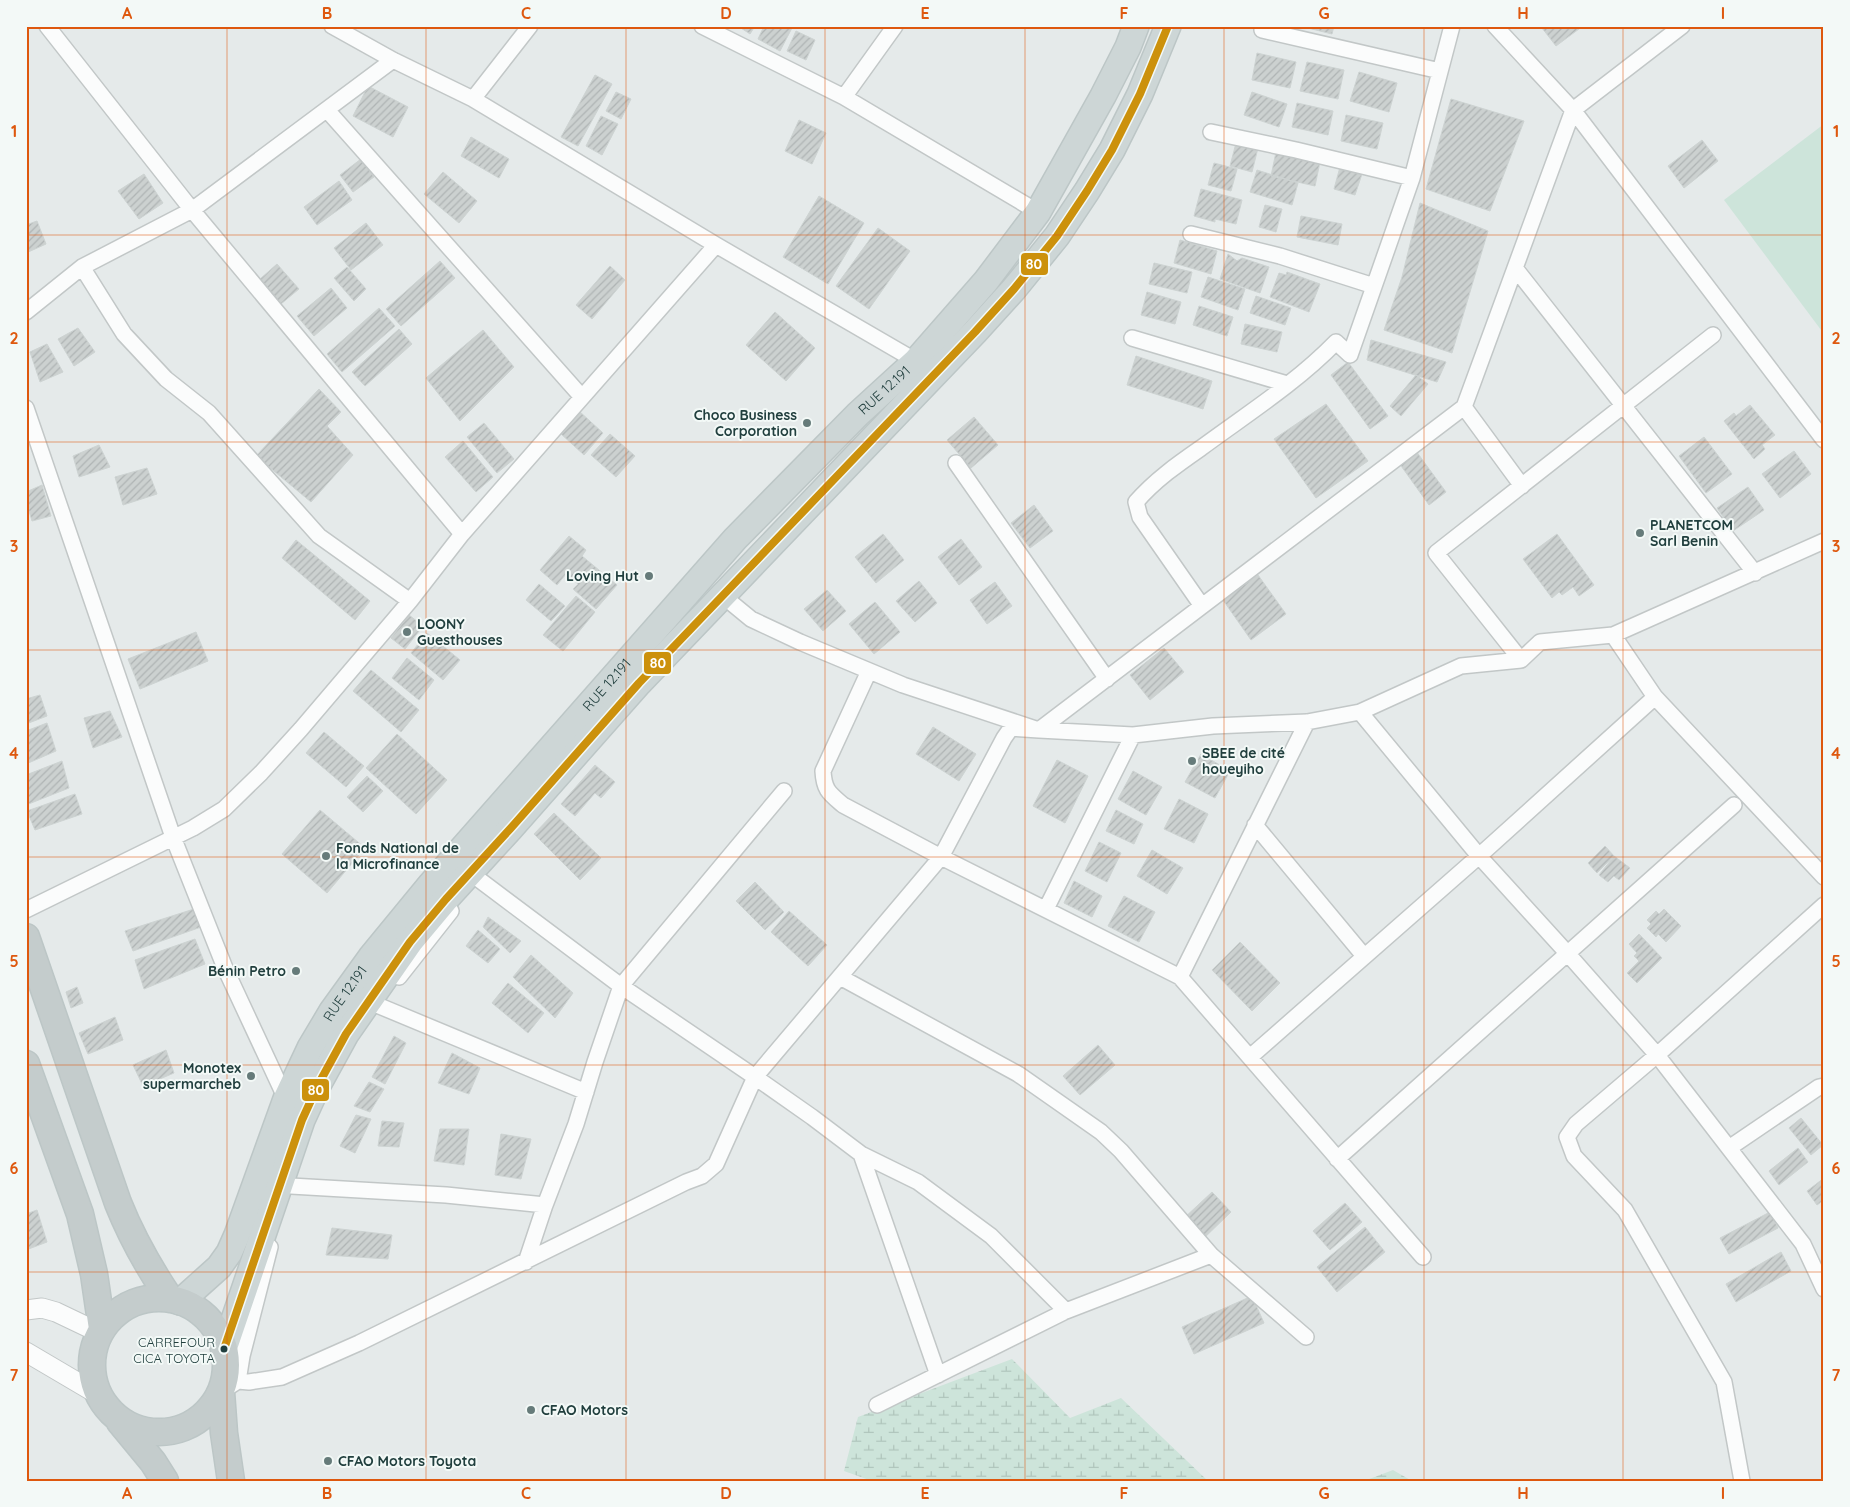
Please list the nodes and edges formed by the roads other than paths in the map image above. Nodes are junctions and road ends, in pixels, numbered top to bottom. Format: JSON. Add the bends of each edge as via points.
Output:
{"nodes":[{"id":1,"x":47,"y":26,"type":"edge"},
{"id":2,"x":332,"y":26,"type":"edge"},
{"id":3,"x":530,"y":26,"type":"edge"},
{"id":4,"x":702,"y":26,"type":"edge"},
{"id":5,"x":894,"y":26,"type":"edge"},
{"id":6,"x":1136,"y":26,"type":"edge"},
{"id":7,"x":1168,"y":26,"type":"edge"},
{"id":8,"x":1452,"y":26,"type":"edge"},
{"id":9,"x":1495,"y":26,"type":"edge"},
{"id":10,"x":1682,"y":26,"type":"edge"},
{"id":11,"x":1262,"y":30,"type":"dead end"},
{"id":12,"x":393,"y":60,"type":"junction"},
{"id":13,"x":1440,"y":71,"type":"junction"},
{"id":14,"x":844,"y":97,"type":"junction"},
{"id":15,"x":473,"y":99,"type":"junction"},
{"id":16,"x":327,"y":110,"type":"junction"},
{"id":17,"x":1573,"y":110,"type":"junction"},
{"id":18,"x":1211,"y":132,"type":"dead end"},
{"id":19,"x":1412,"y":178,"type":"junction"},
{"id":20,"x":192,"y":210,"type":"junction"},
{"id":21,"x":1038,"y":212,"type":"junction"},
{"id":22,"x":1191,"y":234,"type":"dead end"},
{"id":23,"x":716,"y":245,"type":"junction"},
{"id":24,"x":82,"y":267,"type":"junction"},
{"id":25,"x":1515,"y":268,"type":"junction"},
{"id":26,"x":1374,"y":286,"type":"junction"},
{"id":27,"x":26,"y":312,"type":"edge"},
{"id":28,"x":1713,"y":335,"type":"dead end"},
{"id":29,"x":1132,"y":338,"type":"dead end"},
{"id":30,"x":916,"y":361,"type":"junction"},
{"id":31,"x":1287,"y":384,"type":"junction"},
{"id":32,"x":581,"y":396,"type":"junction"},
{"id":33,"x":1624,"y":405,"type":"junction"},
{"id":34,"x":1464,"y":407,"type":"junction"},
{"id":35,"x":26,"y":408,"type":"edge"},
{"id":36,"x":1824,"y":440,"type":"edge"},
{"id":37,"x":956,"y":463,"type":"dead end"},
{"id":38,"x":1522,"y":486,"type":"junction"},
{"id":39,"x":462,"y":534,"type":"junction"},
{"id":40,"x":1824,"y":541,"type":"edge"},
{"id":41,"x":1756,"y":573,"type":"junction"},
{"id":42,"x":723,"y":596,"type":"junction"},
{"id":43,"x":410,"y":601,"type":"junction"},
{"id":44,"x":1202,"y":606,"type":"junction"},
{"id":45,"x":1613,"y":636,"type":"junction"},
{"id":46,"x":1521,"y":660,"type":"junction"},
{"id":47,"x":869,"y":671,"type":"junction"},
{"id":48,"x":1107,"y":679,"type":"junction"},
{"id":49,"x":1655,"y":697,"type":"junction"},
{"id":50,"x":1360,"y":712,"type":"junction"},
{"id":51,"x":1307,"y":722,"type":"junction"},
{"id":52,"x":1040,"y":730,"type":"junction"},
{"id":53,"x":1133,"y":735,"type":"junction"},
{"id":54,"x":784,"y":791,"type":"dead end"},
{"id":55,"x":1734,"y":805,"type":"dead end"},
{"id":56,"x":1255,"y":825,"type":"junction"},
{"id":57,"x":510,"y":829,"type":"junction"},
{"id":58,"x":173,"y":837,"type":"junction"},
{"id":59,"x":1479,"y":856,"type":"junction"},
{"id":60,"x":941,"y":857,"type":"junction"},
{"id":61,"x":1824,"y":877,"type":"edge"},
{"id":62,"x":477,"y":878,"type":"junction"},
{"id":63,"x":1824,"y":905,"type":"edge"},
{"id":64,"x":1046,"y":909,"type":"junction"},
{"id":65,"x":26,"y":910,"type":"edge"},
{"id":66,"x":26,"y":937,"type":"edge"},
{"id":67,"x":1568,"y":954,"type":"junction"},
{"id":68,"x":1364,"y":956,"type":"junction"},
{"id":69,"x":840,"y":977,"type":"junction"},
{"id":70,"x":1180,"y":977,"type":"junction"},
{"id":71,"x":621,"y":986,"type":"junction"},
{"id":72,"x":377,"y":1005,"type":"junction"},
{"id":73,"x":1657,"y":1054,"type":"junction"},
{"id":74,"x":1250,"y":1057,"type":"junction"},
{"id":75,"x":26,"y":1064,"type":"edge"},
{"id":76,"x":756,"y":1077,"type":"junction"},
{"id":77,"x":1824,"y":1086,"type":"edge"},
{"id":78,"x":586,"y":1092,"type":"junction"},
{"id":79,"x":286,"y":1100,"type":"junction"},
{"id":80,"x":1729,"y":1148,"type":"junction"},
{"id":81,"x":861,"y":1154,"type":"junction"},
{"id":82,"x":1337,"y":1159,"type":"junction"},
{"id":83,"x":291,"y":1186,"type":"junction"},
{"id":84,"x":545,"y":1205,"type":"junction"},
{"id":85,"x":1211,"y":1255,"type":"junction"},
{"id":86,"x":1423,"y":1257,"type":"dead end"},
{"id":87,"x":526,"y":1262,"type":"junction"},
{"id":88,"x":1824,"y":1289,"type":"edge"},
{"id":89,"x":175,"y":1301,"type":"junction"},
{"id":90,"x":26,"y":1310,"type":"edge"},
{"id":91,"x":1066,"y":1311,"type":"junction"},
{"id":92,"x":101,"y":1331,"type":"junction"},
{"id":93,"x":1306,"y":1337,"type":"dead end"},
{"id":94,"x":224,"y":1349,"type":"junction"},
{"id":95,"x":26,"y":1352,"type":"edge"},
{"id":96,"x":938,"y":1374,"type":"junction"},
{"id":97,"x":230,"y":1386,"type":"junction"},
{"id":98,"x":100,"y":1395,"type":"junction"},
{"id":99,"x":878,"y":1405,"type":"dead end"},
{"id":100,"x":117,"y":1417,"type":"junction"},
{"id":101,"x":165,"y":1481,"type":"edge"},
{"id":102,"x":231,"y":1481,"type":"edge"},
{"id":103,"x":1742,"y":1481,"type":"edge"}],
"edges":[{"from":1,"to":20,"type":"street"},
{"from":2,"to":12,"type":"street"},
{"from":3,"to":15,"type":"street"},
{"from":4,"to":14,"type":"street"},
{"from":5,"to":14,"type":"street"},
{"from":6,"to":21,"type":"main road","name":"RUE 12.191","via":[[1103,96]]},
{"from":7,"to":42,"type":"main road","name":"RUE 12.191","via":[[1112,150],[1057,236],[975,332]]},
{"from":8,"to":13,"type":"street"},
{"from":9,"to":17,"type":"street"},
{"from":10,"to":17,"type":"street"},
{"from":11,"to":13,"type":"street"},
{"from":12,"to":15,"type":"street"},
{"from":12,"to":16,"type":"street"},
{"from":13,"to":19,"type":"street"},
{"from":14,"to":21,"type":"street"},
{"from":15,"to":23,"type":"street"},
{"from":16,"to":20,"type":"street"},
{"from":16,"to":32,"type":"street"},
{"from":17,"to":25,"type":"street"},
{"from":17,"to":36,"type":"street"},
{"from":18,"to":19,"type":"street"},
{"from":19,"to":26,"type":"street"},
{"from":20,"to":24,"type":"street"},
{"from":20,"to":39,"type":"street"},
{"from":21,"to":30,"type":"main road","name":"RUE 12.191","via":[[986,281]]},
{"from":22,"to":26,"type":"street","via":[[1280,256]]},
{"from":23,"to":30,"type":"street"},
{"from":23,"to":32,"type":"street"},
{"from":24,"to":27,"type":"street"},
{"from":24,"to":43,"type":"street","via":[[124,334],[166,379],[209,413],[319,536]]},
{"from":25,"to":33,"type":"street"},
{"from":25,"to":34,"type":"street"},
{"from":26,"to":31,"type":"street","via":[[1350,356],[1336,342],[1313,366]]},
{"from":28,"to":33,"type":"street"},
{"from":29,"to":31,"type":"street"},
{"from":30,"to":79,"type":"main road","name":"RUE 12.191","via":[[858,414],[735,539],[431,884],[371,957],[332,1012],[310,1048]]},
{"from":31,"to":44,"type":"street","via":[[1172,469],[1136,502],[1140,517]]},
{"from":32,"to":39,"type":"street"},
{"from":33,"to":38,"type":"street"},
{"from":33,"to":41,"type":"street"},
{"from":34,"to":38,"type":"street"},
{"from":34,"to":44,"type":"street"},
{"from":35,"to":58,"type":"street"},
{"from":37,"to":48,"type":"street"},
{"from":38,"to":46,"type":"street","via":[[1436,553]]},
{"from":39,"to":43,"type":"street"},
{"from":40,"to":41,"type":"street"},
{"from":41,"to":45,"type":"street"},
{"from":42,"to":47,"type":"street","via":[[751,619]]},
{"from":42,"to":57,"type":"main road","name":"RUE 12.191","via":[[639,683]]},
{"from":43,"to":58,"type":"street","via":[[261,773],[224,809]]},
{"from":44,"to":48,"type":"street"},
{"from":45,"to":46,"type":"street","via":[[1540,642]]},
{"from":45,"to":49,"type":"street"},
{"from":46,"to":50,"type":"street","via":[[1461,666]]},
{"from":47,"to":52,"type":"street"},
{"from":47,"to":60,"type":"street","via":[[823,771],[824,785],[843,805]]},
{"from":48,"to":52,"type":"street"},
{"from":49,"to":59,"type":"street"},
{"from":49,"to":61,"type":"street"},
{"from":50,"to":51,"type":"street"},
{"from":50,"to":59,"type":"street"},
{"from":51,"to":53,"type":"street","via":[[1213,726]]},
{"from":51,"to":56,"type":"street"},
{"from":52,"to":53,"type":"street"},
{"from":52,"to":60,"type":"street","via":[[1011,728]]},
{"from":53,"to":64,"type":"street"},
{"from":54,"to":71,"type":"street"},
{"from":55,"to":67,"type":"street"},
{"from":56,"to":68,"type":"street"},
{"from":56,"to":70,"type":"street"},
{"from":57,"to":62,"type":"street"},
{"from":57,"to":94,"type":"main road","name":"RUE 12.191","via":[[410,942],[342,1042],[318,1085],[302,1120]]},
{"from":58,"to":65,"type":"street"},
{"from":58,"to":79,"type":"street","via":[[225,968]]},
{"from":59,"to":67,"type":"street"},
{"from":59,"to":68,"type":"street"},
{"from":60,"to":64,"type":"street"},
{"from":60,"to":69,"type":"street"},
{"from":62,"to":71,"type":"street"},
{"from":62,"to":72,"type":"street"},
{"from":63,"to":73,"type":"street"},
{"from":64,"to":70,"type":"street"},
{"from":66,"to":89,"type":"highway","via":[[129,1231],[145,1261]]},
{"from":67,"to":73,"type":"street"},
{"from":67,"to":82,"type":"street"},
{"from":68,"to":74,"type":"street"},
{"from":69,"to":76,"type":"street"},
{"from":69,"to":85,"type":"street","via":[[1018,1074],[1072,1110],[1121,1151]]},
{"from":70,"to":74,"type":"street"},
{"from":71,"to":76,"type":"street"},
{"from":71,"to":78,"type":"street"},
{"from":72,"to":78,"type":"street"},
{"from":72,"to":83,"type":"street","via":[[327,1092],[306,1138]]},
{"from":73,"to":80,"type":"street"},
{"from":73,"to":103,"type":"street","via":[[1576,1124],[1567,1137],[1574,1156],[1625,1210],[1724,1382]]},
{"from":74,"to":82,"type":"street"},
{"from":75,"to":92,"type":"highway","via":[[80,1214],[94,1274]]},
{"from":76,"to":81,"type":"street"},
{"from":76,"to":87,"type":"street","via":[[716,1164],[702,1176]]},
{"from":77,"to":80,"type":"street"},
{"from":78,"to":84,"type":"street"},
{"from":79,"to":89,"type":"main road","name":"RUE 12.191","via":[[229,1253],[219,1268]]},
{"from":80,"to":88,"type":"street","via":[[1803,1244]]},
{"from":81,"to":91,"type":"street","via":[[918,1182],[990,1236]]},
{"from":81,"to":96,"type":"street"},
{"from":82,"to":86,"type":"street"},
{"from":83,"to":84,"type":"street","via":[[446,1195]]},
{"from":83,"to":97,"type":"street","via":[[271,1245],[242,1356]]},
{"from":84,"to":87,"type":"street"},
{"from":85,"to":91,"type":"street"},
{"from":85,"to":93,"type":"street"},
{"from":87,"to":97,"type":"street","via":[[282,1377]]},
{"from":89,"to":92,"type":"highway","via":[[150,1298],[132,1303],[115,1314]]},
{"from":89,"to":94,"type":"highway","via":[[194,1308],[207,1320]]},
{"from":90,"to":92,"type":"street","via":[[42,1308]]},
{"from":91,"to":96,"type":"street"},
{"from":92,"to":98,"type":"highway","via":[[92,1360],[94,1382]]},
{"from":94,"to":97,"type":"highway"},
{"from":95,"to":98,"type":"street"},
{"from":96,"to":99,"type":"street"},
{"from":97,"to":100,"type":"highway","via":[[209,1412],[189,1426],[174,1431],[142,1430]]},
{"from":97,"to":102,"type":"highway","via":[[224,1433]]},
{"from":98,"to":100,"type":"highway"},
{"from":100,"to":101,"type":"highway"}]}
